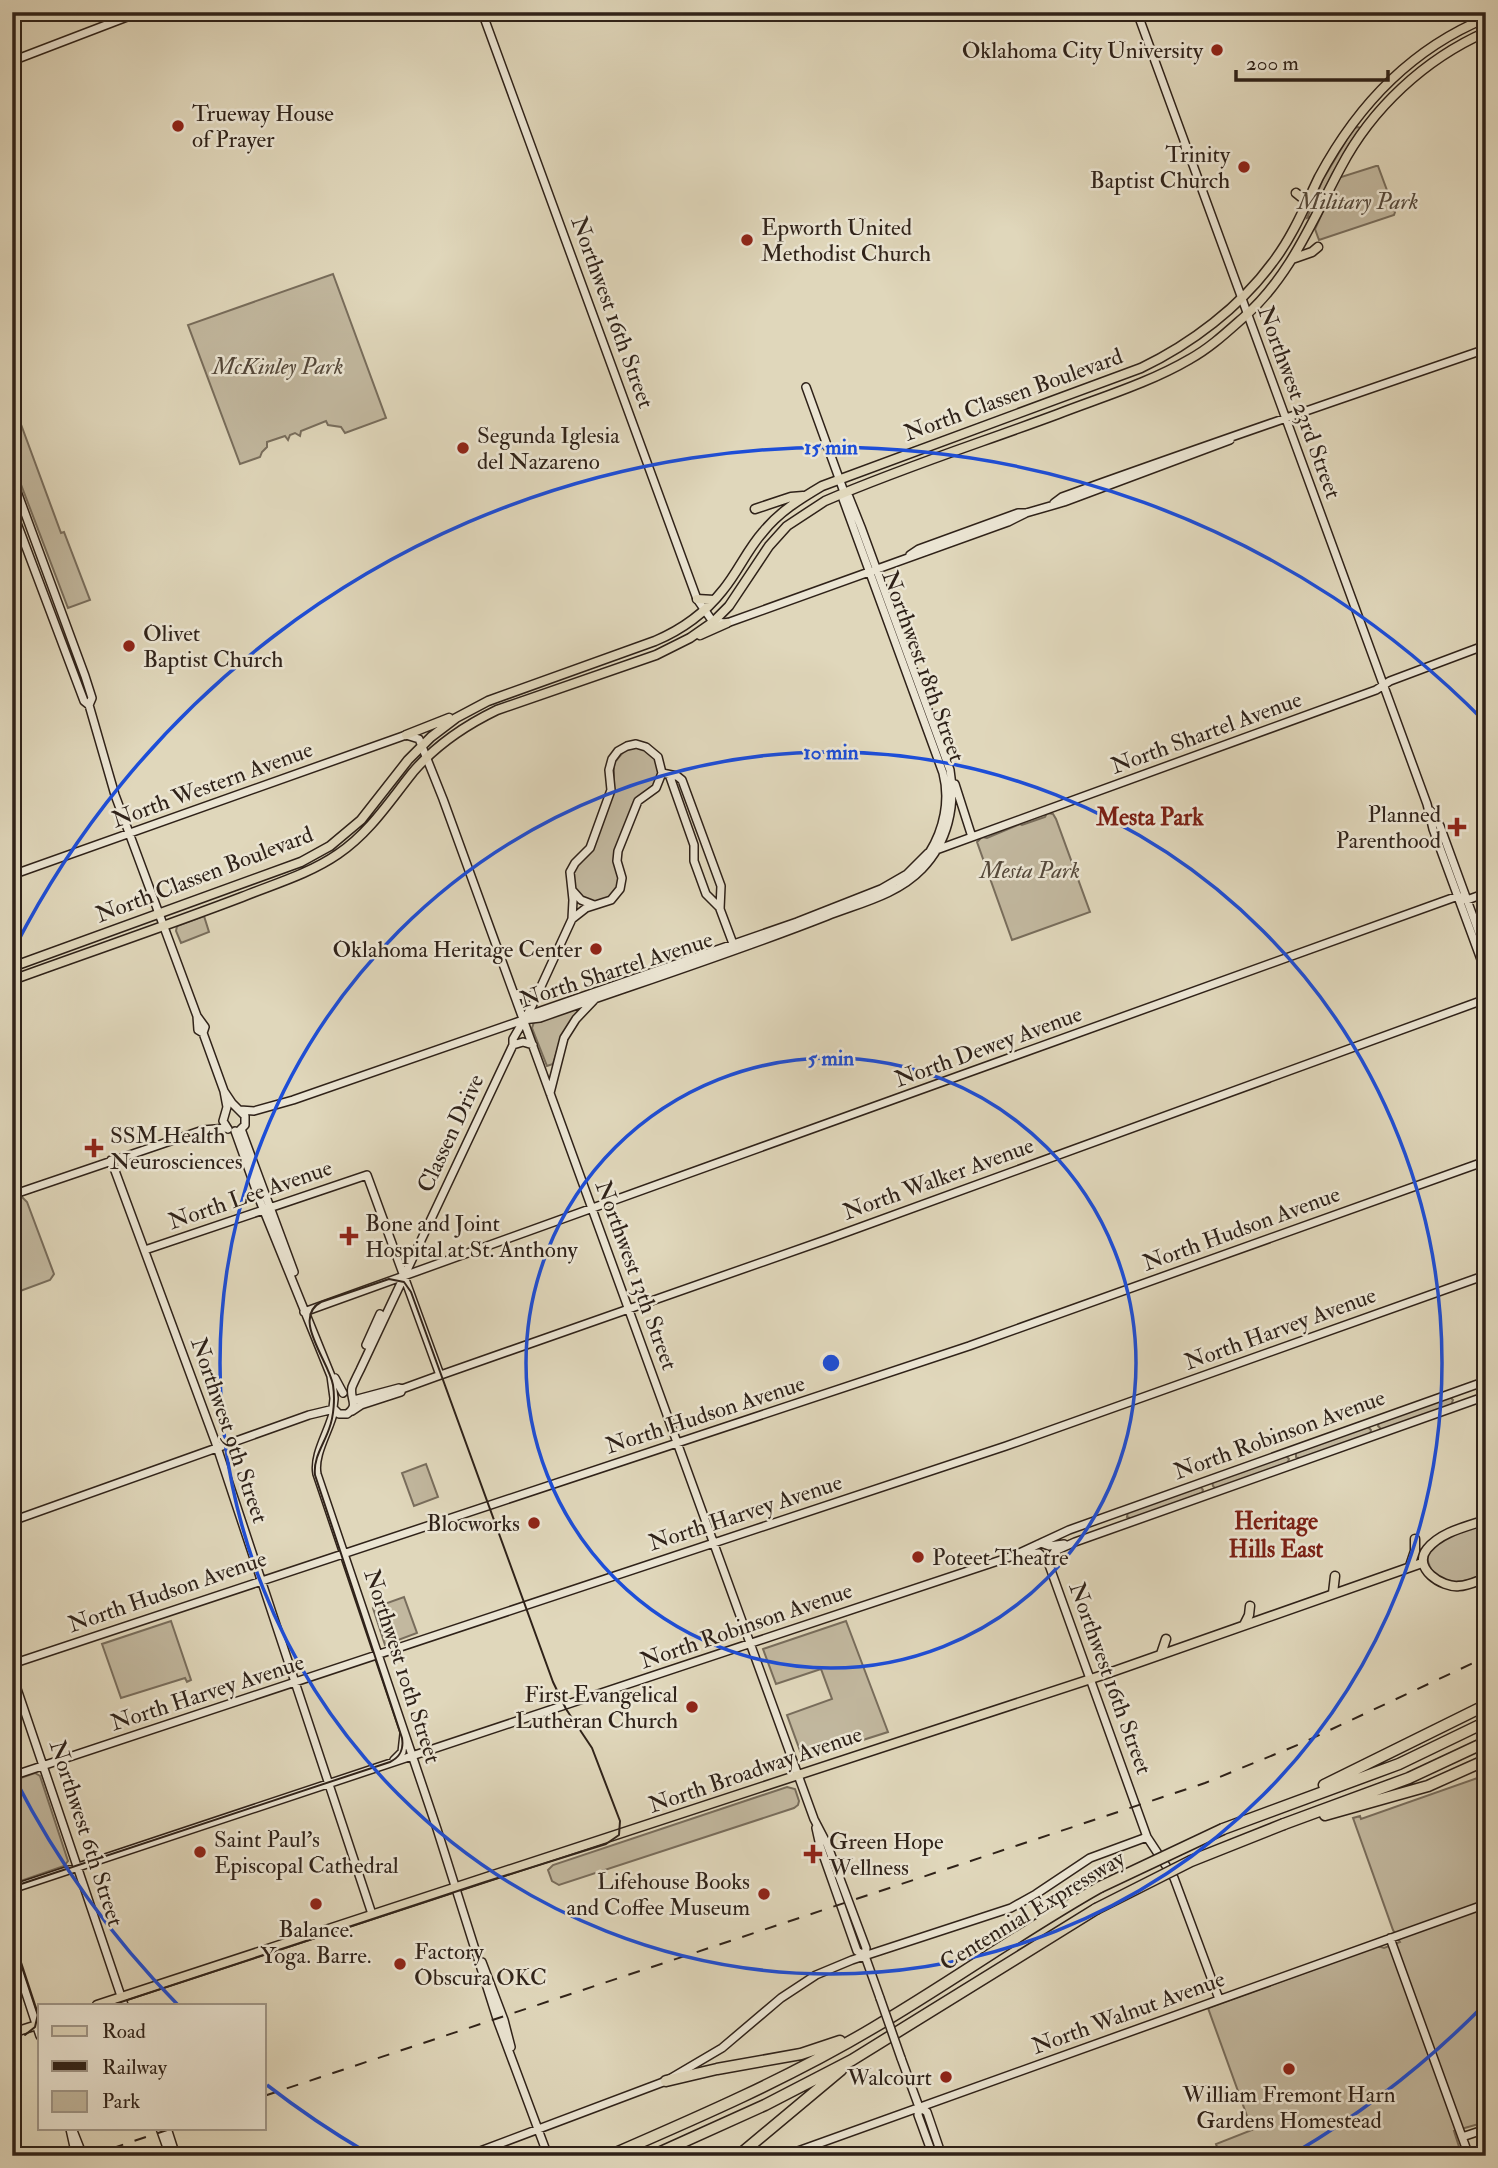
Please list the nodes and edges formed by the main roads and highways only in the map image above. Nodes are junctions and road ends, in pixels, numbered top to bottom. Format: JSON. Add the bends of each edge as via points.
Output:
{"nodes":[{"id":1,"x":1486,"y":18,"type":"edge"},
{"id":2,"x":1486,"y":32,"type":"edge"},
{"id":3,"x":1296,"y":193,"type":"dead end"},
{"id":4,"x":1311,"y":195,"type":"junction"},
{"id":5,"x":1318,"y":247,"type":"dead end"},
{"id":6,"x":1292,"y":259,"type":"junction"},
{"id":7,"x":806,"y":495,"type":"junction"},
{"id":8,"x":755,"y":509,"type":"dead end"},
{"id":9,"x":697,"y":599,"type":"road end"},
{"id":10,"x":714,"y":600,"type":"junction"},
{"id":11,"x":727,"y":623,"type":"road end"},
{"id":12,"x":690,"y":638,"type":"junction"},
{"id":13,"x":522,"y":688,"type":"junction"},
{"id":14,"x":526,"y":699,"type":"junction"},
{"id":15,"x":456,"y":718,"type":"junction"},
{"id":16,"x":406,"y":735,"type":"road end"},
{"id":17,"x":12,"y":967,"type":"edge"},
{"id":18,"x":12,"y":980,"type":"edge"},
{"id":19,"x":1486,"y":1520,"type":"edge"},
{"id":20,"x":1415,"y":1539,"type":"dead end"},
{"id":21,"x":1422,"y":1563,"type":"junction"},
{"id":22,"x":1410,"y":1566,"type":"junction"},
{"id":23,"x":1335,"y":1576,"type":"dead end"},
{"id":24,"x":1486,"y":1578,"type":"edge"},
{"id":25,"x":1333,"y":1593,"type":"junction"},
{"id":26,"x":1251,"y":1606,"type":"dead end"},
{"id":27,"x":1244,"y":1625,"type":"junction"},
{"id":28,"x":1166,"y":1639,"type":"dead end"},
{"id":29,"x":1161,"y":1654,"type":"junction"},
{"id":30,"x":1486,"y":1705,"type":"edge"},
{"id":31,"x":1486,"y":1722,"type":"edge"},
{"id":32,"x":1486,"y":1742,"type":"edge"},
{"id":33,"x":1486,"y":1760,"type":"edge"},
{"id":34,"x":1290,"y":1803,"type":"junction"},
{"id":35,"x":1284,"y":1824,"type":"junction"},
{"id":36,"x":122,"y":2001,"type":"edge"},
{"id":37,"x":103,"y":2004,"type":"edge"},
{"id":38,"x":38,"y":2025,"type":"edge"},
{"id":39,"x":874,"y":2028,"type":"junction"},
{"id":40,"x":12,"y":2034,"type":"edge"},
{"id":41,"x":852,"y":2060,"type":"junction"},
{"id":42,"x":666,"y":2081,"type":"road end"},
{"id":43,"x":609,"y":2156,"type":"edge"},
{"id":44,"x":652,"y":2156,"type":"edge"},
{"id":45,"x":738,"y":2156,"type":"edge"}],
"edges":[{"from":1,"to":4,"type":"main road","name":"North Classen Boulevard","via":[[1429,47],[1389,81],[1338,145]]},
{"from":2,"to":6,"type":"main road","name":"North Classen Boulevard","via":[[1435,61],[1383,108],[1342,165]]},
{"from":3,"to":4,"type":"main road","via":[[1303,198]]},
{"from":4,"to":7,"type":"main road","name":"North Classen Boulevard","via":[[1274,261],[1241,298],[1194,337],[1142,368]]},
{"from":5,"to":6,"type":"main road"},
{"from":6,"to":12,"type":"main road","name":"North Classen Boulevard","via":[[1248,314],[1200,353],[1152,378],[816,505],[787,526],[736,597]]},
{"from":7,"to":8,"type":"main road"},
{"from":7,"to":10,"type":"main road","name":"North Classen Boulevard","via":[[763,531]]},
{"from":9,"to":10,"type":"main road"},
{"from":10,"to":13,"type":"main road","name":"North Classen Boulevard","via":[[664,637]]},
{"from":11,"to":12,"type":"main road"},
{"from":12,"to":14,"type":"main road","name":"North Classen Boulevard","via":[[656,655]]},
{"from":13,"to":14,"type":"main road"},
{"from":13,"to":15,"type":"main road","name":"North Classen Boulevard"},
{"from":14,"to":18,"type":"main road","name":"North Classen Boulevard","via":[[472,722],[449,738],[412,773],[374,823],[329,860]]},
{"from":15,"to":16,"type":"main road"},
{"from":15,"to":17,"type":"main road","name":"North Classen Boulevard","via":[[408,760],[369,812],[330,846],[301,862]]},
{"from":19,"to":21,"type":"main road","via":[[1441,1536],[1425,1551]]},
{"from":20,"to":22,"type":"main road"},
{"from":21,"to":22,"type":"main road","name":"North Broadway Avenue"},
{"from":21,"to":24,"type":"main road","via":[[1430,1576],[1447,1585]]},
{"from":22,"to":25,"type":"main road","name":"North Broadway Avenue"},
{"from":23,"to":25,"type":"main road"},
{"from":25,"to":27,"type":"main road","name":"North Broadway Avenue"},
{"from":26,"to":27,"type":"main road"},
{"from":27,"to":29,"type":"main road","name":"North Broadway Avenue"},
{"from":28,"to":29,"type":"main road"},
{"from":29,"to":36,"type":"main road","name":"North Broadway Avenue"},
{"from":30,"to":34,"type":"highway"},
{"from":31,"to":34,"type":"highway","name":"Centennial Expressway","via":[[1399,1764]]},
{"from":32,"to":35,"type":"highway","name":"Centennial Expressway","via":[[1409,1778]]},
{"from":33,"to":35,"type":"highway","via":[[1404,1793]]},
{"from":34,"to":39,"type":"highway","name":"Centennial Expressway","bridge":true,"via":[[1193,1842],[1100,1887]]},
{"from":35,"to":41,"type":"highway","name":"Centennial Expressway","bridge":true,"via":[[1191,1861],[1096,1909]]},
{"from":36,"to":37,"type":"main road","name":"North Broadway Avenue"},
{"from":38,"to":40,"type":"main road"},
{"from":39,"to":42,"type":"highway","via":[[810,2052]]},
{"from":39,"to":43,"type":"highway","name":"Centennial Expressway","via":[[750,2094]]},
{"from":41,"to":44,"type":"highway","name":"Centennial Expressway","via":[[756,2110]]},
{"from":41,"to":45,"type":"highway"}]}
